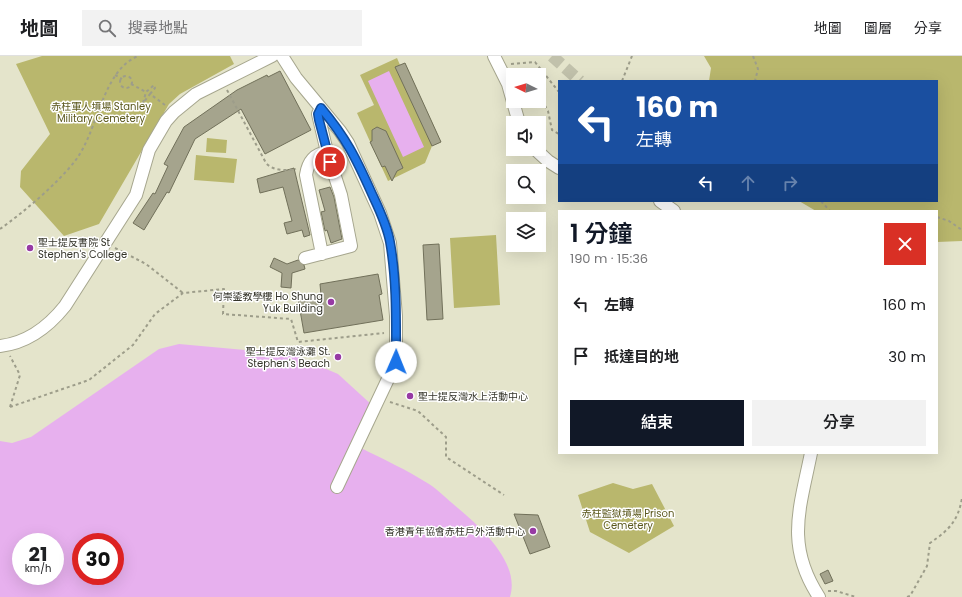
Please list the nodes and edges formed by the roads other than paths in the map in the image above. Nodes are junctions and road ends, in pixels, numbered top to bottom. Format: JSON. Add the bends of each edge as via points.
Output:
{"nodes":[{"id":1,"x":272,"y":56,"type":"edge"},
{"id":2,"x":282,"y":56,"type":"edge"},
{"id":3,"x":497,"y":61,"type":"edge"},
{"id":4,"x":321,"y":108,"type":"junction"},
{"id":5,"x":517,"y":116,"type":"edge"},
{"id":6,"x":327,"y":152,"type":"junction"},
{"id":7,"x":543,"y":156,"type":"edge"},
{"id":8,"x":558,"y":167,"type":"edge"},
{"id":9,"x":661,"y":202,"type":"edge"},
{"id":10,"x":673,"y":210,"type":"edge"},
{"id":11,"x":322,"y":254,"type":"junction"},
{"id":12,"x":305,"y":258,"type":"dead end"},
{"id":13,"x":4,"y":349,"type":"edge"},
{"id":14,"x":811,"y":454,"type":"edge"},
{"id":15,"x":337,"y":487,"type":"dead end"},
{"id":16,"x":816,"y":594,"type":"edge"}],
"edges":[{"from":1,"to":13,"type":"street","via":[[196,94],[174,112],[152,142],[136,195],[65,306],[36,332]]},
{"from":2,"to":4,"type":"street"},
{"from":3,"to":5,"type":"street","via":[[508,84]]},
{"from":4,"to":6,"type":"street","via":[[318,114]]},
{"from":4,"to":15,"type":"street","via":[[351,148],[387,230],[391,249],[396,316],[396,362]]},
{"from":6,"to":11,"type":"street","via":[[318,154],[307,167],[306,175]]},
{"from":6,"to":11,"type":"street","via":[[341,195],[352,246]]},
{"from":7,"to":8,"type":"street"},
{"from":9,"to":10,"type":"street"},
{"from":11,"to":12,"type":"street"},
{"from":14,"to":16,"type":"street","via":[[799,502],[798,528],[803,562]]}]}
